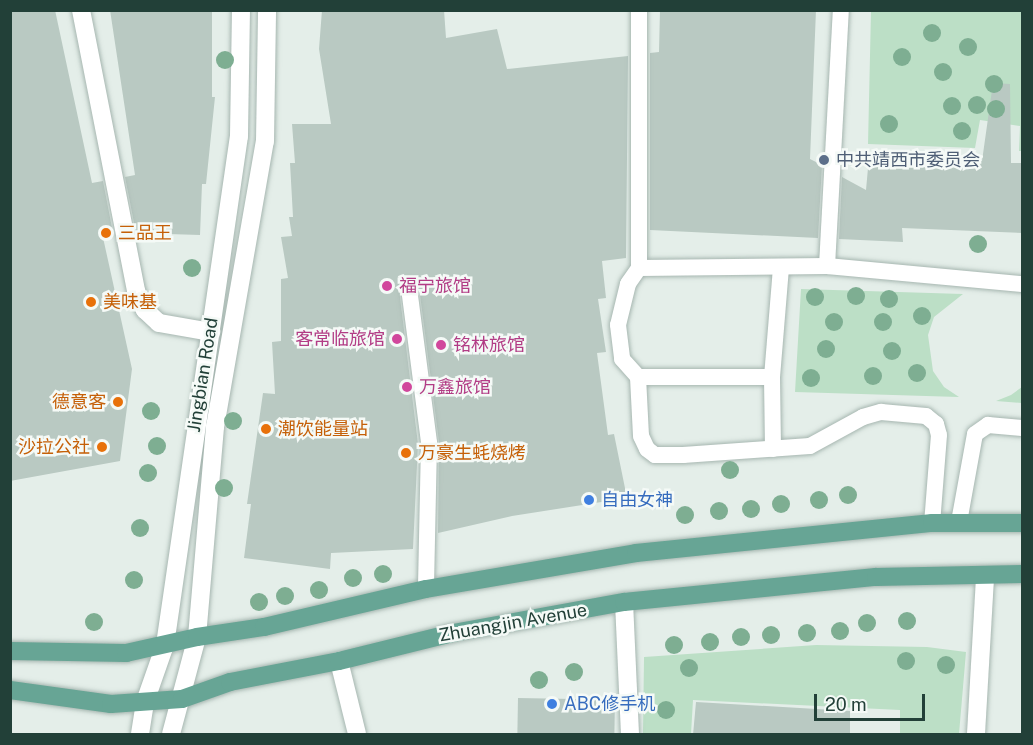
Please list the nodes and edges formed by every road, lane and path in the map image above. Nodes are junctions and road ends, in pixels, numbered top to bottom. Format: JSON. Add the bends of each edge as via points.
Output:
{"nodes":[{"id":1,"x":81,"y":10,"type":"edge"},
{"id":2,"x":241,"y":10,"type":"edge"},
{"id":3,"x":267,"y":10,"type":"edge"},
{"id":4,"x":639,"y":10,"type":"edge"},
{"id":5,"x":841,"y":10,"type":"edge"},
{"id":6,"x":827,"y":266,"type":"junction"},
{"id":7,"x":639,"y":268,"type":"junction"},
{"id":8,"x":781,"y":268,"type":"junction"},
{"id":9,"x":1023,"y":284,"type":"edge"},
{"id":10,"x":409,"y":288,"type":"dead end"},
{"id":11,"x":211,"y":332,"type":"junction"},
{"id":12,"x":638,"y":377,"type":"junction"},
{"id":13,"x":772,"y":377,"type":"junction"},
{"id":14,"x":1023,"y":428,"type":"edge"},
{"id":15,"x":773,"y":449,"type":"junction"},
{"id":16,"x":959,"y":522,"type":"junction"},
{"id":17,"x":932,"y":523,"type":"junction"},
{"id":18,"x":1023,"y":523,"type":"edge"},
{"id":19,"x":1023,"y":574,"type":"edge"},
{"id":20,"x":985,"y":576,"type":"junction"},
{"id":21,"x":426,"y":589,"type":"junction"},
{"id":22,"x":624,"y":602,"type":"junction"},
{"id":23,"x":197,"y":637,"type":"junction"},
{"id":24,"x":165,"y":645,"type":"junction"},
{"id":25,"x":10,"y":651,"type":"edge"},
{"id":26,"x":339,"y":661,"type":"junction"},
{"id":27,"x":10,"y":690,"type":"edge"},
{"id":28,"x":182,"y":699,"type":"junction"},
{"id":29,"x":145,"y":702,"type":"junction"},
{"id":30,"x":140,"y":735,"type":"edge"},
{"id":31,"x":171,"y":735,"type":"edge"},
{"id":32,"x":357,"y":735,"type":"edge"},
{"id":33,"x":630,"y":735,"type":"edge"},
{"id":34,"x":976,"y":735,"type":"edge"}],
"edges":[{"from":1,"to":11,"type":"main road","via":[[135,291],[145,310],[159,323]]},
{"from":2,"to":11,"type":"main road","name":"Jingbian Road","via":[[239,136]]},
{"from":3,"to":23,"type":"main road","name":"Jingbian Road","via":[[265,141],[215,428]]},
{"from":4,"to":7,"type":"lane"},
{"from":5,"to":6,"type":"lane"},
{"from":6,"to":8,"type":"lane"},
{"from":6,"to":9,"type":"lane"},
{"from":7,"to":8,"type":"lane"},
{"from":7,"to":12,"type":"lane","via":[[628,284],[618,326],[622,359]]},
{"from":8,"to":13,"type":"lane"},
{"from":10,"to":21,"type":"lane","via":[[429,443]]},
{"from":11,"to":24,"type":"main road","name":"Jingbian Road"},
{"from":12,"to":13,"type":"lane"},
{"from":12,"to":15,"type":"lane","via":[[641,436],[647,450],[655,455]]},
{"from":13,"to":15,"type":"lane"},
{"from":14,"to":16,"type":"lane","via":[[988,424],[975,434]]},
{"from":15,"to":17,"type":"lane","via":[[810,446],[837,428],[881,412],[926,416],[936,424],[939,435]]},
{"from":16,"to":17,"type":"main road"},
{"from":16,"to":18,"type":"main road"},
{"from":17,"to":21,"type":"main road","via":[[636,553]]},
{"from":19,"to":20,"type":"main road","name":"Zhuangjin Avenue"},
{"from":20,"to":22,"type":"main road","name":"Zhuangjin Avenue","via":[[876,577]]},
{"from":20,"to":34,"type":"main road"},
{"from":21,"to":23,"type":"main road","via":[[264,627]]},
{"from":22,"to":26,"type":"main road","name":"Zhuangjin Avenue","via":[[453,633]]},
{"from":22,"to":33,"type":"main road"},
{"from":23,"to":24,"type":"main road"},
{"from":23,"to":28,"type":"main road","name":"Jingbian Road"},
{"from":24,"to":25,"type":"main road","via":[[126,653]]},
{"from":24,"to":29,"type":"main road","name":"Jingbian Road"},
{"from":26,"to":28,"type":"main road","name":"Zhuangjin Avenue","via":[[230,682]]},
{"from":26,"to":32,"type":"main road"},
{"from":27,"to":29,"type":"main road","name":"Zhuangjin Avenue","via":[[111,704]]},
{"from":28,"to":29,"type":"main road","name":"Zhuangjin Avenue"},
{"from":28,"to":31,"type":"main road","name":"Jingbian Road"},
{"from":29,"to":30,"type":"main road","name":"Jingbian Road"}]}
